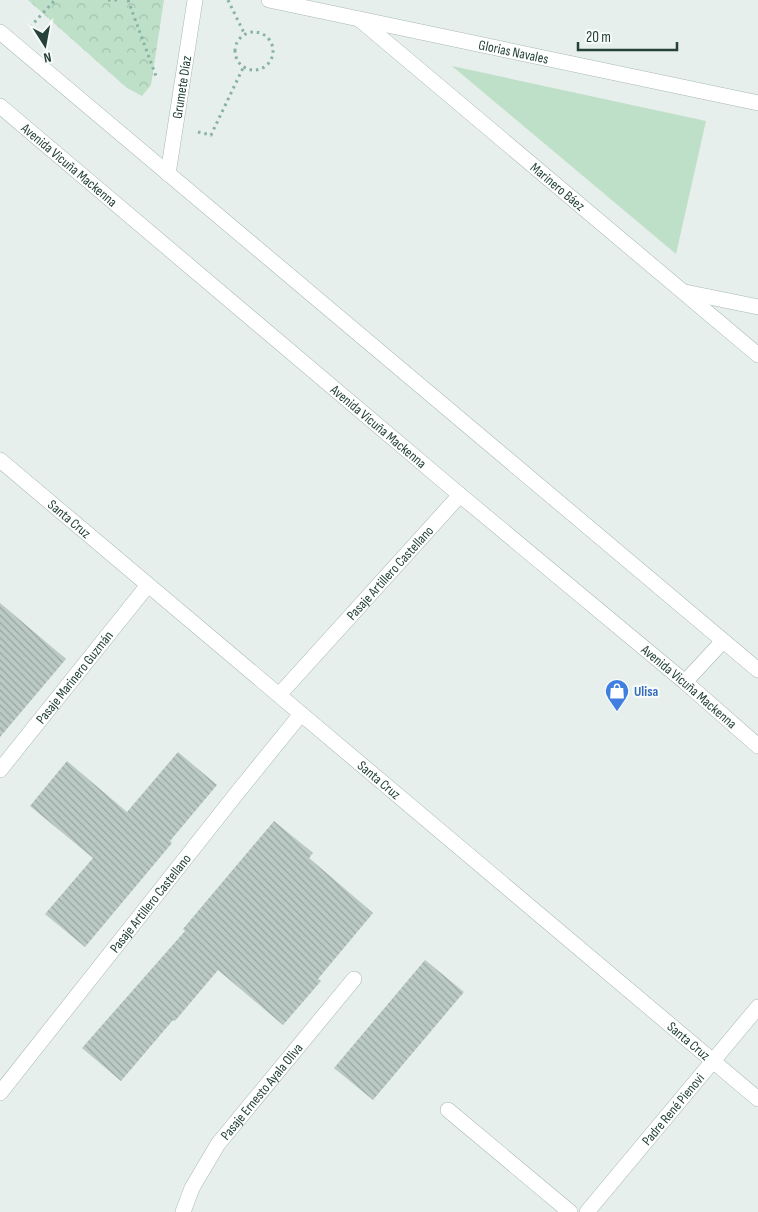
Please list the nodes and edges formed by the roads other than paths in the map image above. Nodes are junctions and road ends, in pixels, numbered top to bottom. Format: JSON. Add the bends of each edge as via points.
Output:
{"nodes":[{"id":1,"x":195,"y":0,"type":"edge"},
{"id":2,"x":269,"y":0,"type":"edge"},
{"id":3,"x":359,"y":19,"type":"junction"},
{"id":4,"x":0,"y":32,"type":"edge"},
{"id":5,"x":758,"y":103,"type":"edge"},
{"id":6,"x":0,"y":106,"type":"edge"},
{"id":7,"x":168,"y":174,"type":"junction"},
{"id":8,"x":684,"y":292,"type":"junction"},
{"id":9,"x":758,"y":307,"type":"edge"},
{"id":10,"x":758,"y":355,"type":"edge"},
{"id":11,"x":2,"y":466,"type":"edge"},
{"id":12,"x":460,"y":495,"type":"junction"},
{"id":13,"x":148,"y":585,"type":"junction"},
{"id":14,"x":723,"y":641,"type":"junction"},
{"id":15,"x":758,"y":670,"type":"edge"},
{"id":16,"x":685,"y":682,"type":"junction"},
{"id":17,"x":279,"y":695,"type":"junction"},
{"id":18,"x":301,"y":714,"type":"junction"},
{"id":19,"x":758,"y":746,"type":"edge"},
{"id":20,"x":0,"y":770,"type":"edge"},
{"id":21,"x":354,"y":979,"type":"dead end"},
{"id":22,"x":758,"y":1008,"type":"edge"},
{"id":23,"x":713,"y":1062,"type":"junction"},
{"id":24,"x":0,"y":1093,"type":"edge"},
{"id":25,"x":758,"y":1099,"type":"edge"},
{"id":26,"x":448,"y":1110,"type":"dead end"},
{"id":27,"x":184,"y":1212,"type":"edge"},
{"id":28,"x":570,"y":1212,"type":"edge"},
{"id":29,"x":588,"y":1212,"type":"edge"}],
"edges":[{"from":1,"to":7,"type":"street","name":"Grumete Díaz"},
{"from":2,"to":3,"type":"street","name":"Glorias Navales"},
{"from":3,"to":5,"type":"street","name":"Glorias Navales"},
{"from":3,"to":8,"type":"street","name":"Marinero Báez"},
{"from":4,"to":7,"type":"street"},
{"from":6,"to":12,"type":"street","name":"Avenida Vicuña Mackenna"},
{"from":7,"to":14,"type":"street"},
{"from":8,"to":9,"type":"street"},
{"from":8,"to":10,"type":"street","name":"Marinero Báez"},
{"from":11,"to":13,"type":"street","name":"Santa Cruz"},
{"from":12,"to":16,"type":"street","name":"Avenida Vicuña Mackenna"},
{"from":12,"to":17,"type":"street","name":"Pasaje Artillero Castellano"},
{"from":13,"to":17,"type":"street","name":"Santa Cruz"},
{"from":13,"to":20,"type":"street","name":"Pasaje Marinero Guzmán"},
{"from":14,"to":15,"type":"street"},
{"from":14,"to":16,"type":"street"},
{"from":16,"to":19,"type":"street","name":"Avenida Vicuña Mackenna"},
{"from":17,"to":18,"type":"street","name":"Santa Cruz"},
{"from":18,"to":23,"type":"street","name":"Santa Cruz"},
{"from":18,"to":24,"type":"street","name":"Pasaje Artillero Castellano"},
{"from":21,"to":27,"type":"street","name":"Pasaje Ernesto Ayala Oliva","via":[[218,1144],[192,1188]]},
{"from":22,"to":23,"type":"street","name":"Padre René Pienovi"},
{"from":23,"to":25,"type":"street","name":"Santa Cruz"},
{"from":23,"to":29,"type":"street","name":"Padre René Pienovi"},
{"from":26,"to":28,"type":"street"}]}
